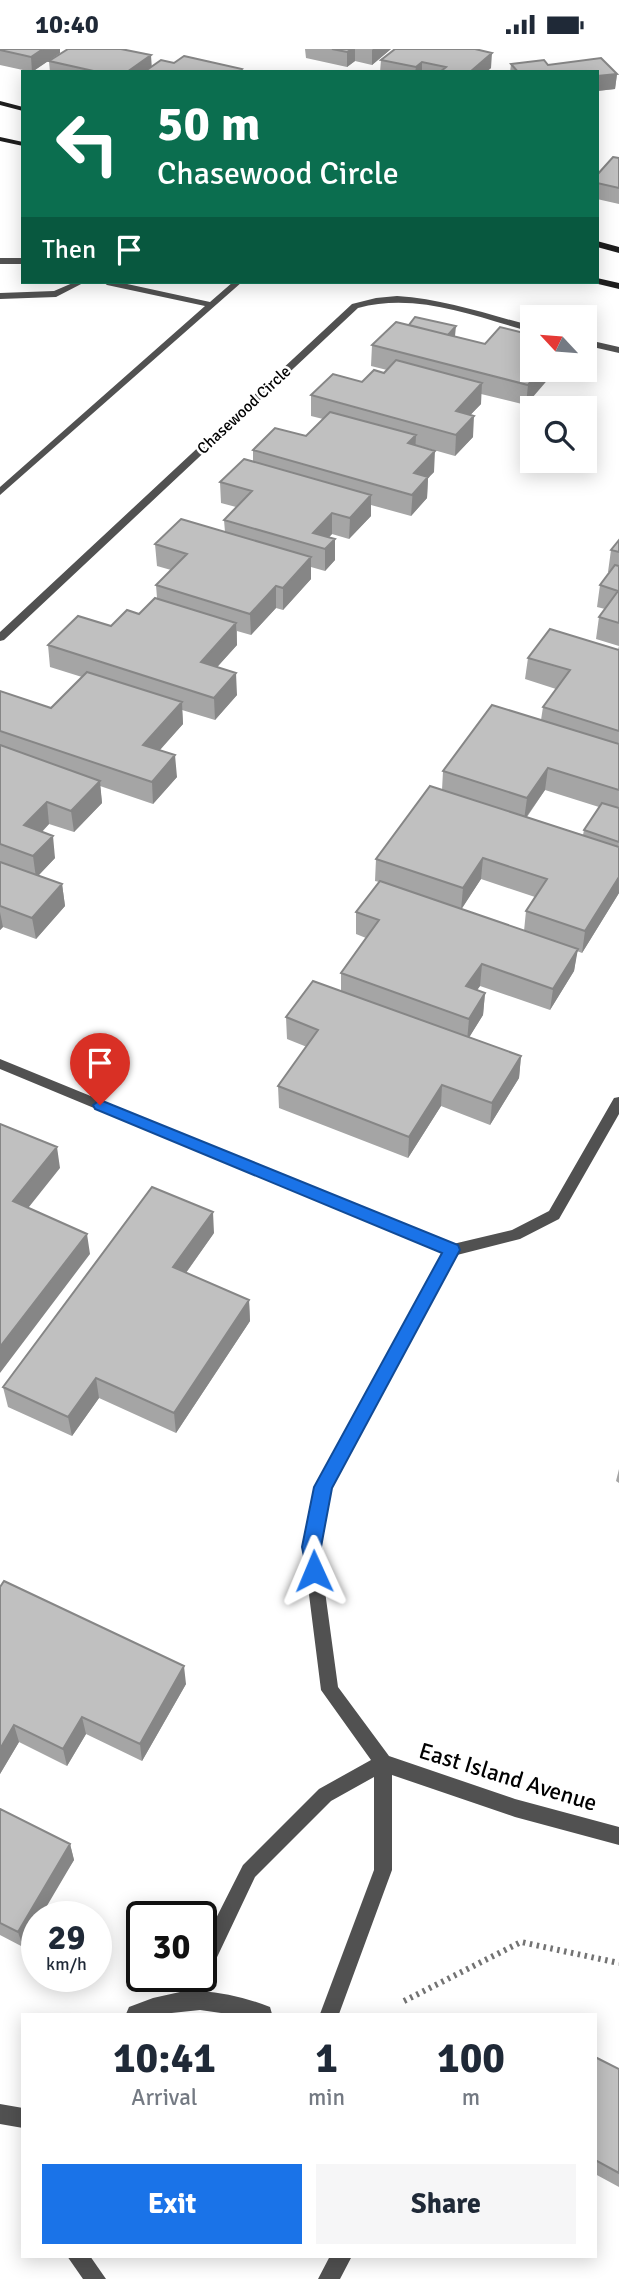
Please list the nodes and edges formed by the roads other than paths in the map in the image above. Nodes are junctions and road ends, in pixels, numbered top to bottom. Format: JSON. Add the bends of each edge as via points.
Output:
{"nodes":[{"id":1,"x":0,"y":103,"type":"edge"},
{"id":2,"x":21,"y":108,"type":"edge"},
{"id":3,"x":0,"y":139,"type":"edge"},
{"id":4,"x":21,"y":144,"type":"edge"},
{"id":5,"x":599,"y":245,"type":"edge"},
{"id":6,"x":619,"y":250,"type":"edge"},
{"id":7,"x":0,"y":261,"type":"edge"},
{"id":8,"x":21,"y":261,"type":"edge"},
{"id":9,"x":599,"y":281,"type":"edge"},
{"id":10,"x":76,"y":284,"type":"edge"},
{"id":11,"x":116,"y":284,"type":"edge"},
{"id":12,"x":236,"y":284,"type":"edge"},
{"id":13,"x":619,"y":286,"type":"edge"},
{"id":14,"x":0,"y":296,"type":"edge"},
{"id":15,"x":211,"y":305,"type":"junction"},
{"id":16,"x":520,"y":326,"type":"edge"},
{"id":17,"x":597,"y":345,"type":"edge"},
{"id":18,"x":619,"y":350,"type":"edge"},
{"id":19,"x":0,"y":492,"type":"edge"},
{"id":20,"x":0,"y":638,"type":"edge"},
{"id":21,"x":0,"y":1064,"type":"edge"},
{"id":22,"x":619,"y":1102,"type":"edge"},
{"id":23,"x":452,"y":1250,"type":"junction"},
{"id":24,"x":383,"y":1763,"type":"junction"},
{"id":25,"x":619,"y":1836,"type":"edge"},
{"id":26,"x":217,"y":1936,"type":"edge"},
{"id":27,"x":190,"y":1992,"type":"edge"},
{"id":28,"x":185,"y":2002,"type":"junction"},
{"id":29,"x":138,"y":2013,"type":"edge"},
{"id":30,"x":260,"y":2013,"type":"edge"},
{"id":31,"x":330,"y":2013,"type":"edge"},
{"id":32,"x":0,"y":2114,"type":"edge"},
{"id":33,"x":21,"y":2118,"type":"edge"},
{"id":34,"x":79,"y":2258,"type":"edge"},
{"id":35,"x":341,"y":2258,"type":"edge"},
{"id":36,"x":96,"y":2279,"type":"edge"},
{"id":37,"x":328,"y":2279,"type":"edge"}],
"edges":[{"from":1,"to":2,"type":"main road"},
{"from":3,"to":4,"type":"main road"},
{"from":5,"to":6,"type":"main road"},
{"from":7,"to":8,"type":"street"},
{"from":9,"to":13,"type":"main road"},
{"from":10,"to":14,"type":"street","via":[[56,294]]},
{"from":11,"to":15,"type":"street"},
{"from":12,"to":15,"type":"street"},
{"from":15,"to":19,"type":"street"},
{"from":16,"to":20,"type":"street","name":"Chasewood Circle","via":[[402,296],[375,298],[355,306]]},
{"from":17,"to":18,"type":"street"},
{"from":21,"to":23,"type":"street"},
{"from":22,"to":23,"type":"street","via":[[554,1215],[515,1235]]},
{"from":23,"to":24,"type":"street","via":[[324,1487],[311,1547],[330,1690]]},
{"from":24,"to":25,"type":"street","name":"East Island Avenue","via":[[515,1808]]},
{"from":24,"to":26,"type":"street","via":[[325,1795],[248,1871]]},
{"from":24,"to":31,"type":"street","via":[[383,1870]]},
{"from":27,"to":28,"type":"street"},
{"from":28,"to":29,"type":"street","via":[[159,2004]]},
{"from":28,"to":30,"type":"street","via":[[215,2000]]},
{"from":32,"to":33,"type":"street"},
{"from":34,"to":36,"type":"street"},
{"from":35,"to":37,"type":"street"}]}
